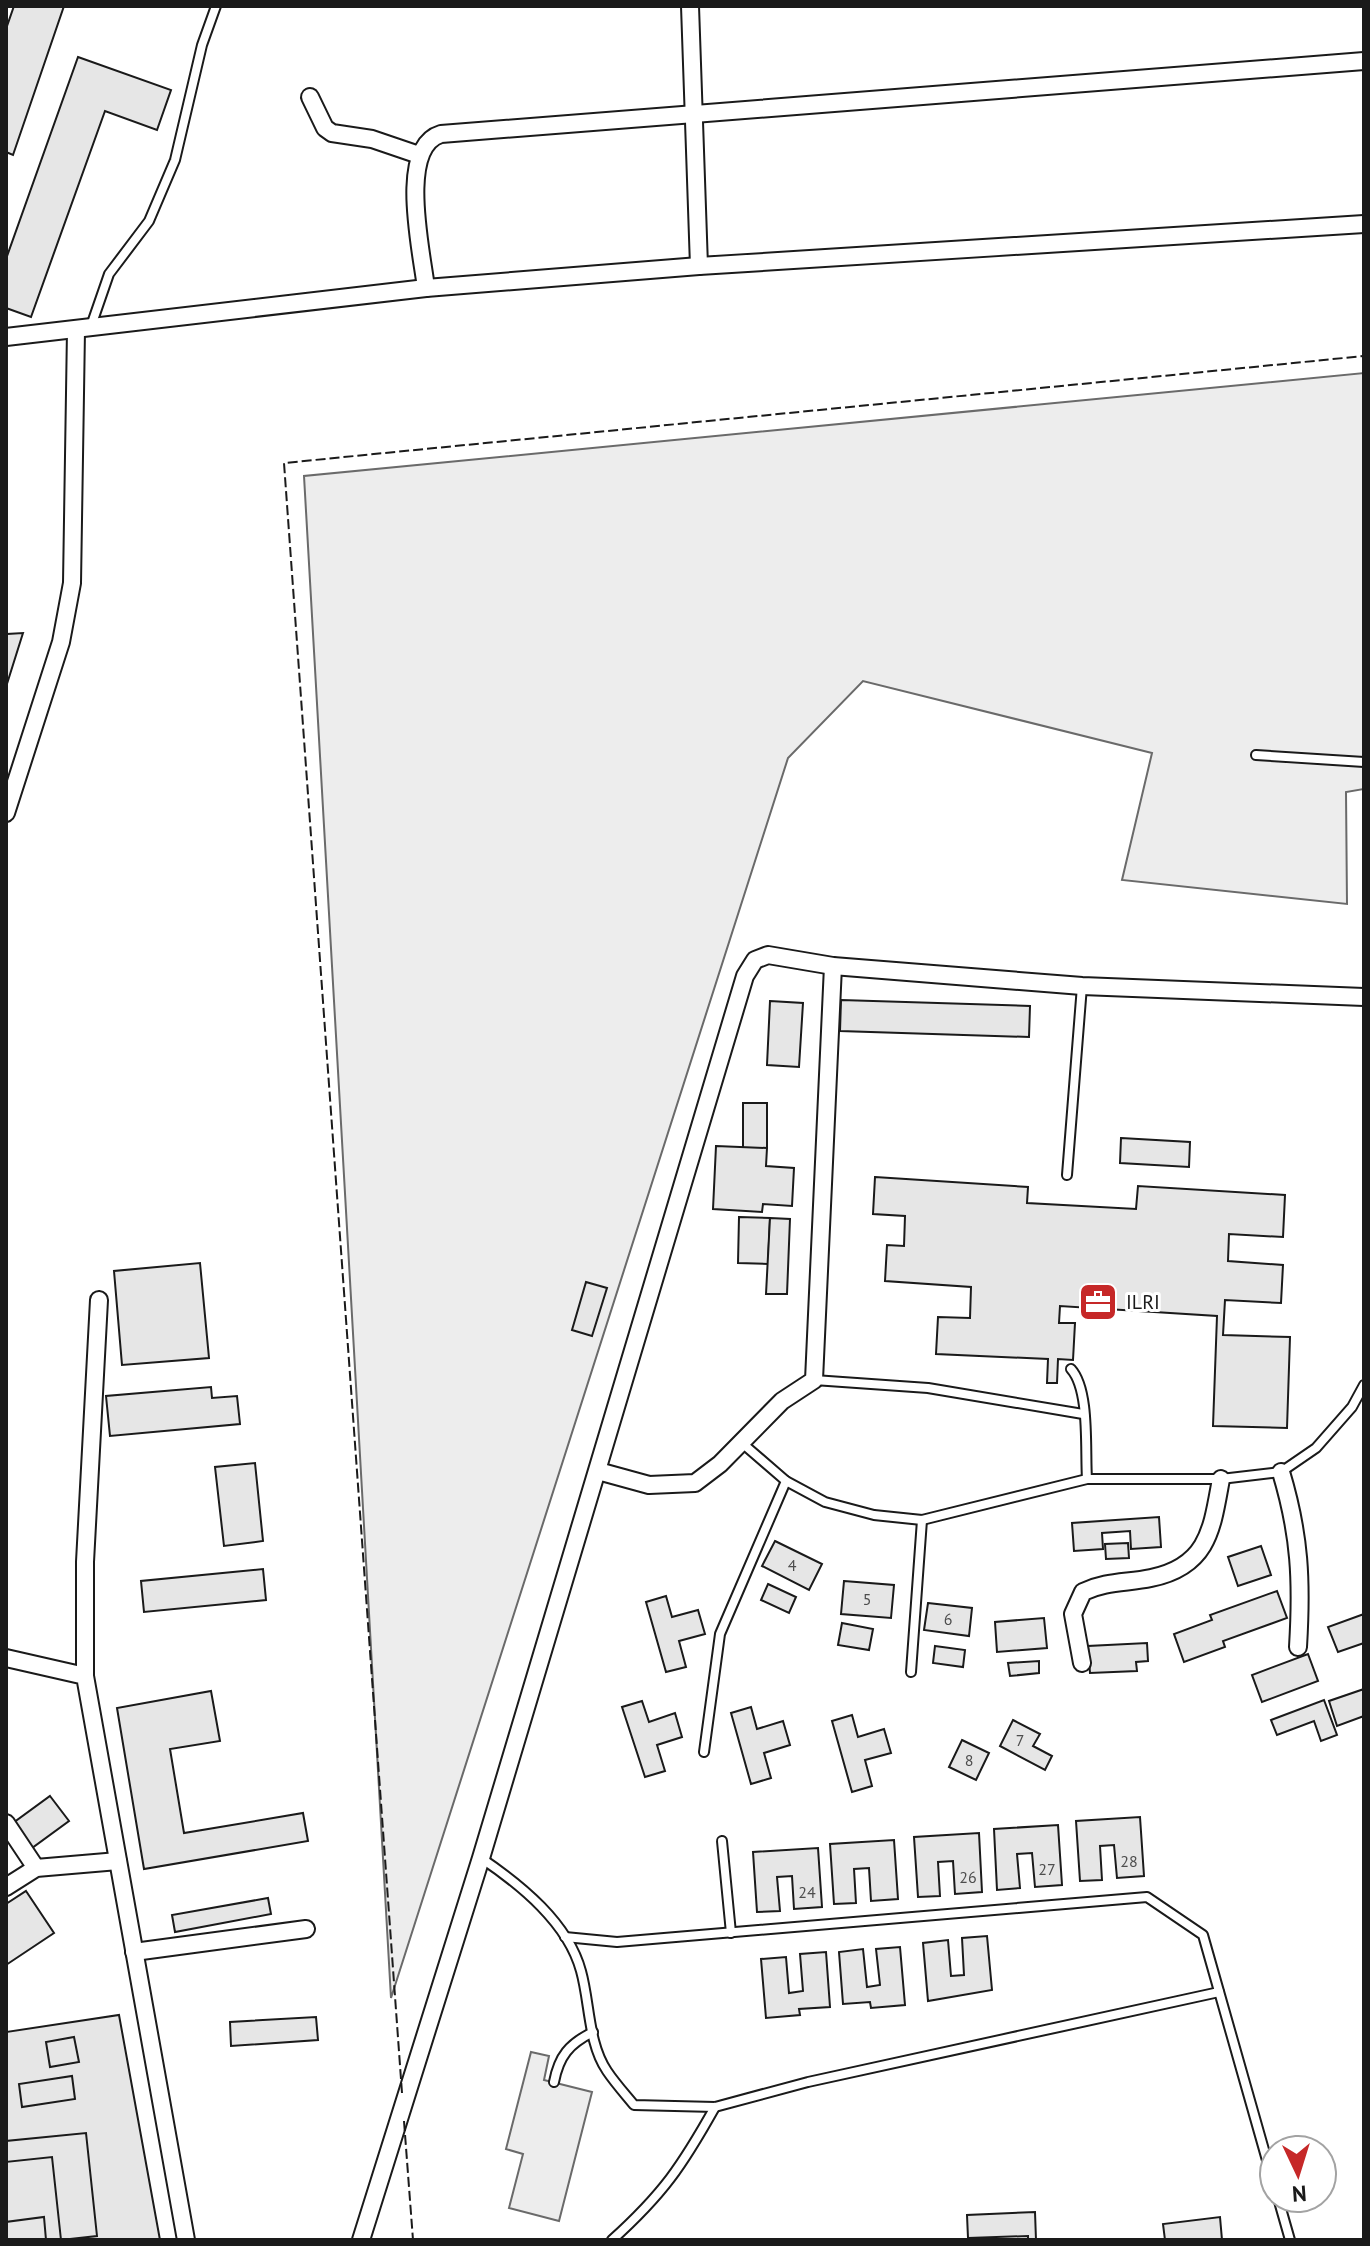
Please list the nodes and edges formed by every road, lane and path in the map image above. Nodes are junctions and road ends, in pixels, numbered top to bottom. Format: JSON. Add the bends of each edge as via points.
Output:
{"nodes":[{"id":1,"x":216,"y":6,"type":"edge"},
{"id":2,"x":690,"y":6,"type":"edge"},
{"id":3,"x":1364,"y":61,"type":"edge"},
{"id":4,"x":310,"y":97,"type":"dead end"},
{"id":5,"x":695,"y":115,"type":"junction"},
{"id":6,"x":419,"y":155,"type":"junction"},
{"id":7,"x":1364,"y":224,"type":"edge"},
{"id":8,"x":699,"y":266,"type":"junction"},
{"id":9,"x":426,"y":288,"type":"junction"},
{"id":10,"x":83,"y":329,"type":"junction"},
{"id":11,"x":6,"y":337,"type":"edge"},
{"id":12,"x":1256,"y":755,"type":"dead end"},
{"id":13,"x":1364,"y":762,"type":"edge"},
{"id":14,"x":6,"y":813,"type":"edge"},
{"id":15,"x":833,"y":966,"type":"junction"},
{"id":16,"x":1082,"y":986,"type":"junction"},
{"id":17,"x":1364,"y":997,"type":"edge"},
{"id":18,"x":1067,"y":1175,"type":"dead end"},
{"id":19,"x":99,"y":1300,"type":"dead end"},
{"id":20,"x":1071,"y":1369,"type":"dead end"},
{"id":21,"x":814,"y":1380,"type":"junction"},
{"id":22,"x":1364,"y":1385,"type":"edge"},
{"id":23,"x":1083,"y":1414,"type":"junction"},
{"id":24,"x":742,"y":1443,"type":"junction"},
{"id":25,"x":598,"y":1471,"type":"junction"},
{"id":26,"x":1281,"y":1472,"type":"junction"},
{"id":27,"x":1087,"y":1479,"type":"junction"},
{"id":28,"x":1221,"y":1479,"type":"junction"},
{"id":29,"x":786,"y":1481,"type":"junction"},
{"id":30,"x":922,"y":1520,"type":"junction"},
{"id":31,"x":1298,"y":1647,"type":"dead end"},
{"id":32,"x":6,"y":1658,"type":"edge"},
{"id":33,"x":1082,"y":1663,"type":"dead end"},
{"id":34,"x":41,"y":1668,"type":"junction"},
{"id":35,"x":6,"y":1670,"type":"edge"},
{"id":36,"x":911,"y":1672,"type":"dead end"},
{"id":37,"x":85,"y":1676,"type":"junction"},
{"id":38,"x":704,"y":1752,"type":"dead end"},
{"id":39,"x":6,"y":1823,"type":"edge"},
{"id":40,"x":722,"y":1841,"type":"dead end"},
{"id":41,"x":481,"y":1858,"type":"junction"},
{"id":42,"x":118,"y":1861,"type":"junction"},
{"id":43,"x":36,"y":1868,"type":"junction"},
{"id":44,"x":6,"y":1887,"type":"edge"},
{"id":45,"x":306,"y":1929,"type":"dead end"},
{"id":46,"x":731,"y":1933,"type":"junction"},
{"id":47,"x":565,"y":1937,"type":"junction"},
{"id":48,"x":134,"y":1952,"type":"junction"},
{"id":49,"x":1219,"y":1992,"type":"junction"},
{"id":50,"x":593,"y":2032,"type":"junction"},
{"id":51,"x":554,"y":2082,"type":"dead end"},
{"id":52,"x":715,"y":2107,"type":"junction"},
{"id":53,"x":1259,"y":2134,"type":"edge"},
{"id":54,"x":1283,"y":2214,"type":"edge"},
{"id":55,"x":186,"y":2240,"type":"edge"},
{"id":56,"x":361,"y":2240,"type":"edge"},
{"id":57,"x":612,"y":2240,"type":"edge"},
{"id":58,"x":1290,"y":2240,"type":"edge"}],
"edges":[{"from":1,"to":10,"type":"lane","via":[[175,160],[149,221],[109,274]]},
{"from":2,"to":5,"type":"street"},
{"from":3,"to":5,"type":"street"},
{"from":4,"to":6,"type":"street","via":[[332,133]]},
{"from":5,"to":6,"type":"street","via":[[441,134],[431,137]]},
{"from":5,"to":8,"type":"street"},
{"from":6,"to":9,"type":"street","via":[[414,205]]},
{"from":7,"to":8,"type":"street"},
{"from":8,"to":9,"type":"street"},
{"from":9,"to":10,"type":"street"},
{"from":10,"to":11,"type":"street"},
{"from":10,"to":14,"type":"street","via":[[72,583],[61,642]]},
{"from":12,"to":13,"type":"lane"},
{"from":15,"to":16,"type":"street"},
{"from":15,"to":21,"type":"street"},
{"from":15,"to":25,"type":"street","via":[[768,955],[755,960],[745,976]]},
{"from":16,"to":17,"type":"street"},
{"from":16,"to":18,"type":"lane"},
{"from":19,"to":37,"type":"street","via":[[85,1562]]},
{"from":20,"to":23,"type":"lane","via":[[1081,1386]]},
{"from":21,"to":23,"type":"lane","via":[[928,1388]]},
{"from":21,"to":24,"type":"street","via":[[782,1401]]},
{"from":22,"to":26,"type":"lane","via":[[1316,1448]]},
{"from":23,"to":27,"type":"lane"},
{"from":24,"to":25,"type":"street","via":[[695,1483],[649,1485]]},
{"from":24,"to":29,"type":"lane"},
{"from":25,"to":41,"type":"street"},
{"from":26,"to":28,"type":"lane"},
{"from":26,"to":31,"type":"street","via":[[1299,1546]]},
{"from":27,"to":28,"type":"lane"},
{"from":27,"to":30,"type":"lane"},
{"from":28,"to":33,"type":"street","via":[[1210,1537],[1191,1559],[1154,1577],[1103,1583],[1083,1592],[1073,1614]]},
{"from":29,"to":30,"type":"lane","via":[[825,1502]]},
{"from":29,"to":38,"type":"lane","via":[[720,1634]]},
{"from":30,"to":36,"type":"lane"},
{"from":32,"to":34,"type":"street"},
{"from":34,"to":35,"type":"street"},
{"from":34,"to":37,"type":"street"},
{"from":37,"to":42,"type":"street"},
{"from":39,"to":43,"type":"street"},
{"from":40,"to":46,"type":"lane"},
{"from":41,"to":47,"type":"lane","via":[[517,1883]]},
{"from":41,"to":56,"type":"street"},
{"from":42,"to":43,"type":"street"},
{"from":42,"to":48,"type":"street"},
{"from":43,"to":44,"type":"street"},
{"from":45,"to":48,"type":"street"},
{"from":46,"to":47,"type":"lane","via":[[617,1942]]},
{"from":46,"to":49,"type":"lane","via":[[1147,1897],[1201,1932]]},
{"from":47,"to":50,"type":"lane","via":[[581,1968]]},
{"from":48,"to":55,"type":"street"},
{"from":49,"to":52,"type":"lane"},
{"from":49,"to":53,"type":"lane"},
{"from":50,"to":51,"type":"lane","via":[[573,2043],[558,2062]]},
{"from":50,"to":52,"type":"lane","via":[[605,2069],[634,2105]]},
{"from":52,"to":57,"type":"lane","via":[[655,2202]]},
{"from":54,"to":58,"type":"lane"}]}
